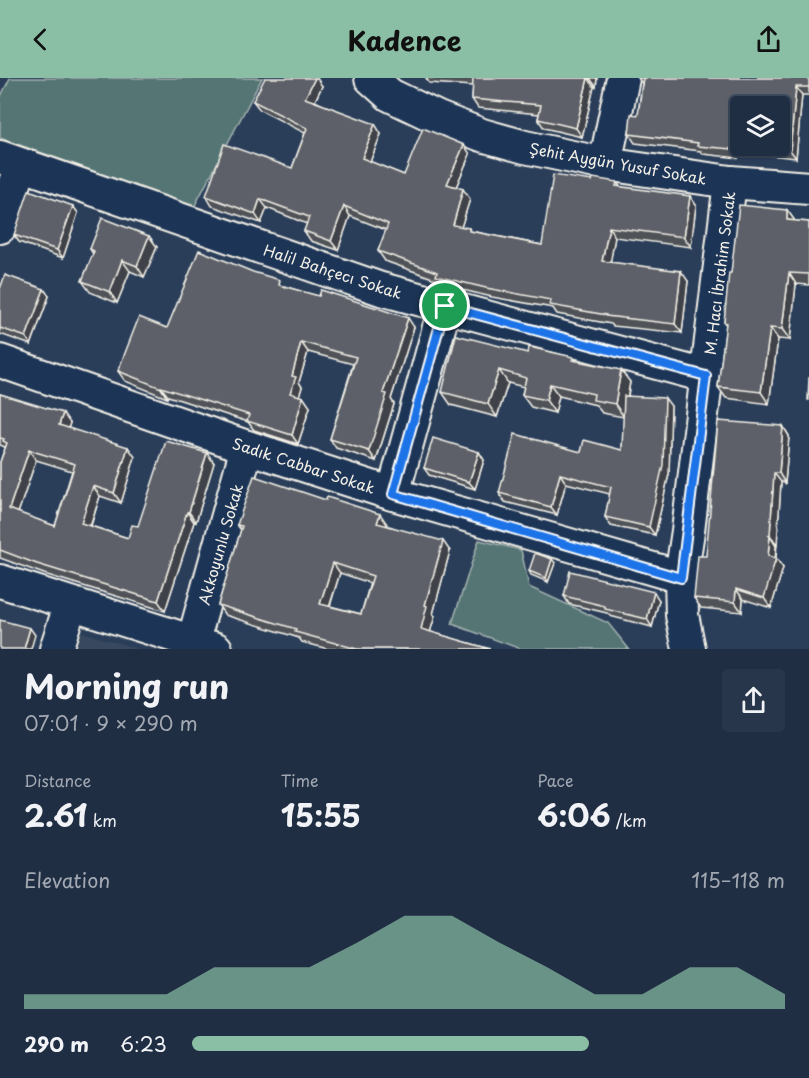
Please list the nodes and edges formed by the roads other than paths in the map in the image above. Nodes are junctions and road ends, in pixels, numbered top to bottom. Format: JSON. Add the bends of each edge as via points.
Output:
{"nodes":[{"id":1,"x":370,"y":78,"type":"edge"},
{"id":2,"x":623,"y":78,"type":"edge"},
{"id":3,"x":10,"y":161,"type":"edge"},
{"id":4,"x":605,"y":164,"type":"junction"},
{"id":5,"x":730,"y":182,"type":"junction"},
{"id":6,"x":809,"y":188,"type":"edge"},
{"id":7,"x":0,"y":226,"type":"edge"},
{"id":8,"x":445,"y":306,"type":"junction"},
{"id":9,"x":0,"y":361,"type":"edge"},
{"id":10,"x":706,"y":376,"type":"junction"},
{"id":11,"x":248,"y":447,"type":"junction"},
{"id":12,"x":393,"y":494,"type":"junction"},
{"id":13,"x":681,"y":578,"type":"junction"},
{"id":14,"x":0,"y":581,"type":"edge"},
{"id":15,"x":71,"y":603,"type":"junction"},
{"id":16,"x":204,"y":645,"type":"edge"},
{"id":17,"x":56,"y":649,"type":"edge"},
{"id":18,"x":689,"y":649,"type":"edge"}],
"edges":[{"from":1,"to":4,"type":"street","name":"Şehit Aygün Yusuf Sokak","via":[[390,95],[482,135]]},
{"from":2,"to":4,"type":"street"},
{"from":3,"to":7,"type":"street"},
{"from":3,"to":8,"type":"street","name":"Halil Bahçecı Sokak","via":[[381,289]]},
{"from":4,"to":5,"type":"street","name":"Şehit Aygün Yusuf Sokak"},
{"from":5,"to":6,"type":"street","name":"Şehit Aygün Yusuf Sokak"},
{"from":5,"to":10,"type":"street","name":"M. Hacı İbrahim Sokak"},
{"from":8,"to":10,"type":"street","name":"Halil Bahçecı Sokak"},
{"from":8,"to":12,"type":"street"},
{"from":9,"to":11,"type":"street","name":"Sadık Cabbar Sokak"},
{"from":10,"to":13,"type":"street","name":"M. Hacı İbrahim Sokak"},
{"from":11,"to":12,"type":"street","name":"Sadık Cabbar Sokak"},
{"from":11,"to":16,"type":"street","name":"Akkoyunlu Sokak"},
{"from":12,"to":13,"type":"street","name":"Sadık Cabbar Sokak"},
{"from":13,"to":18,"type":"street","name":"M. Hacı İbrahim Sokak","via":[[682,615]]},
{"from":14,"to":15,"type":"street"},
{"from":15,"to":16,"type":"street"},
{"from":15,"to":17,"type":"street"}]}
